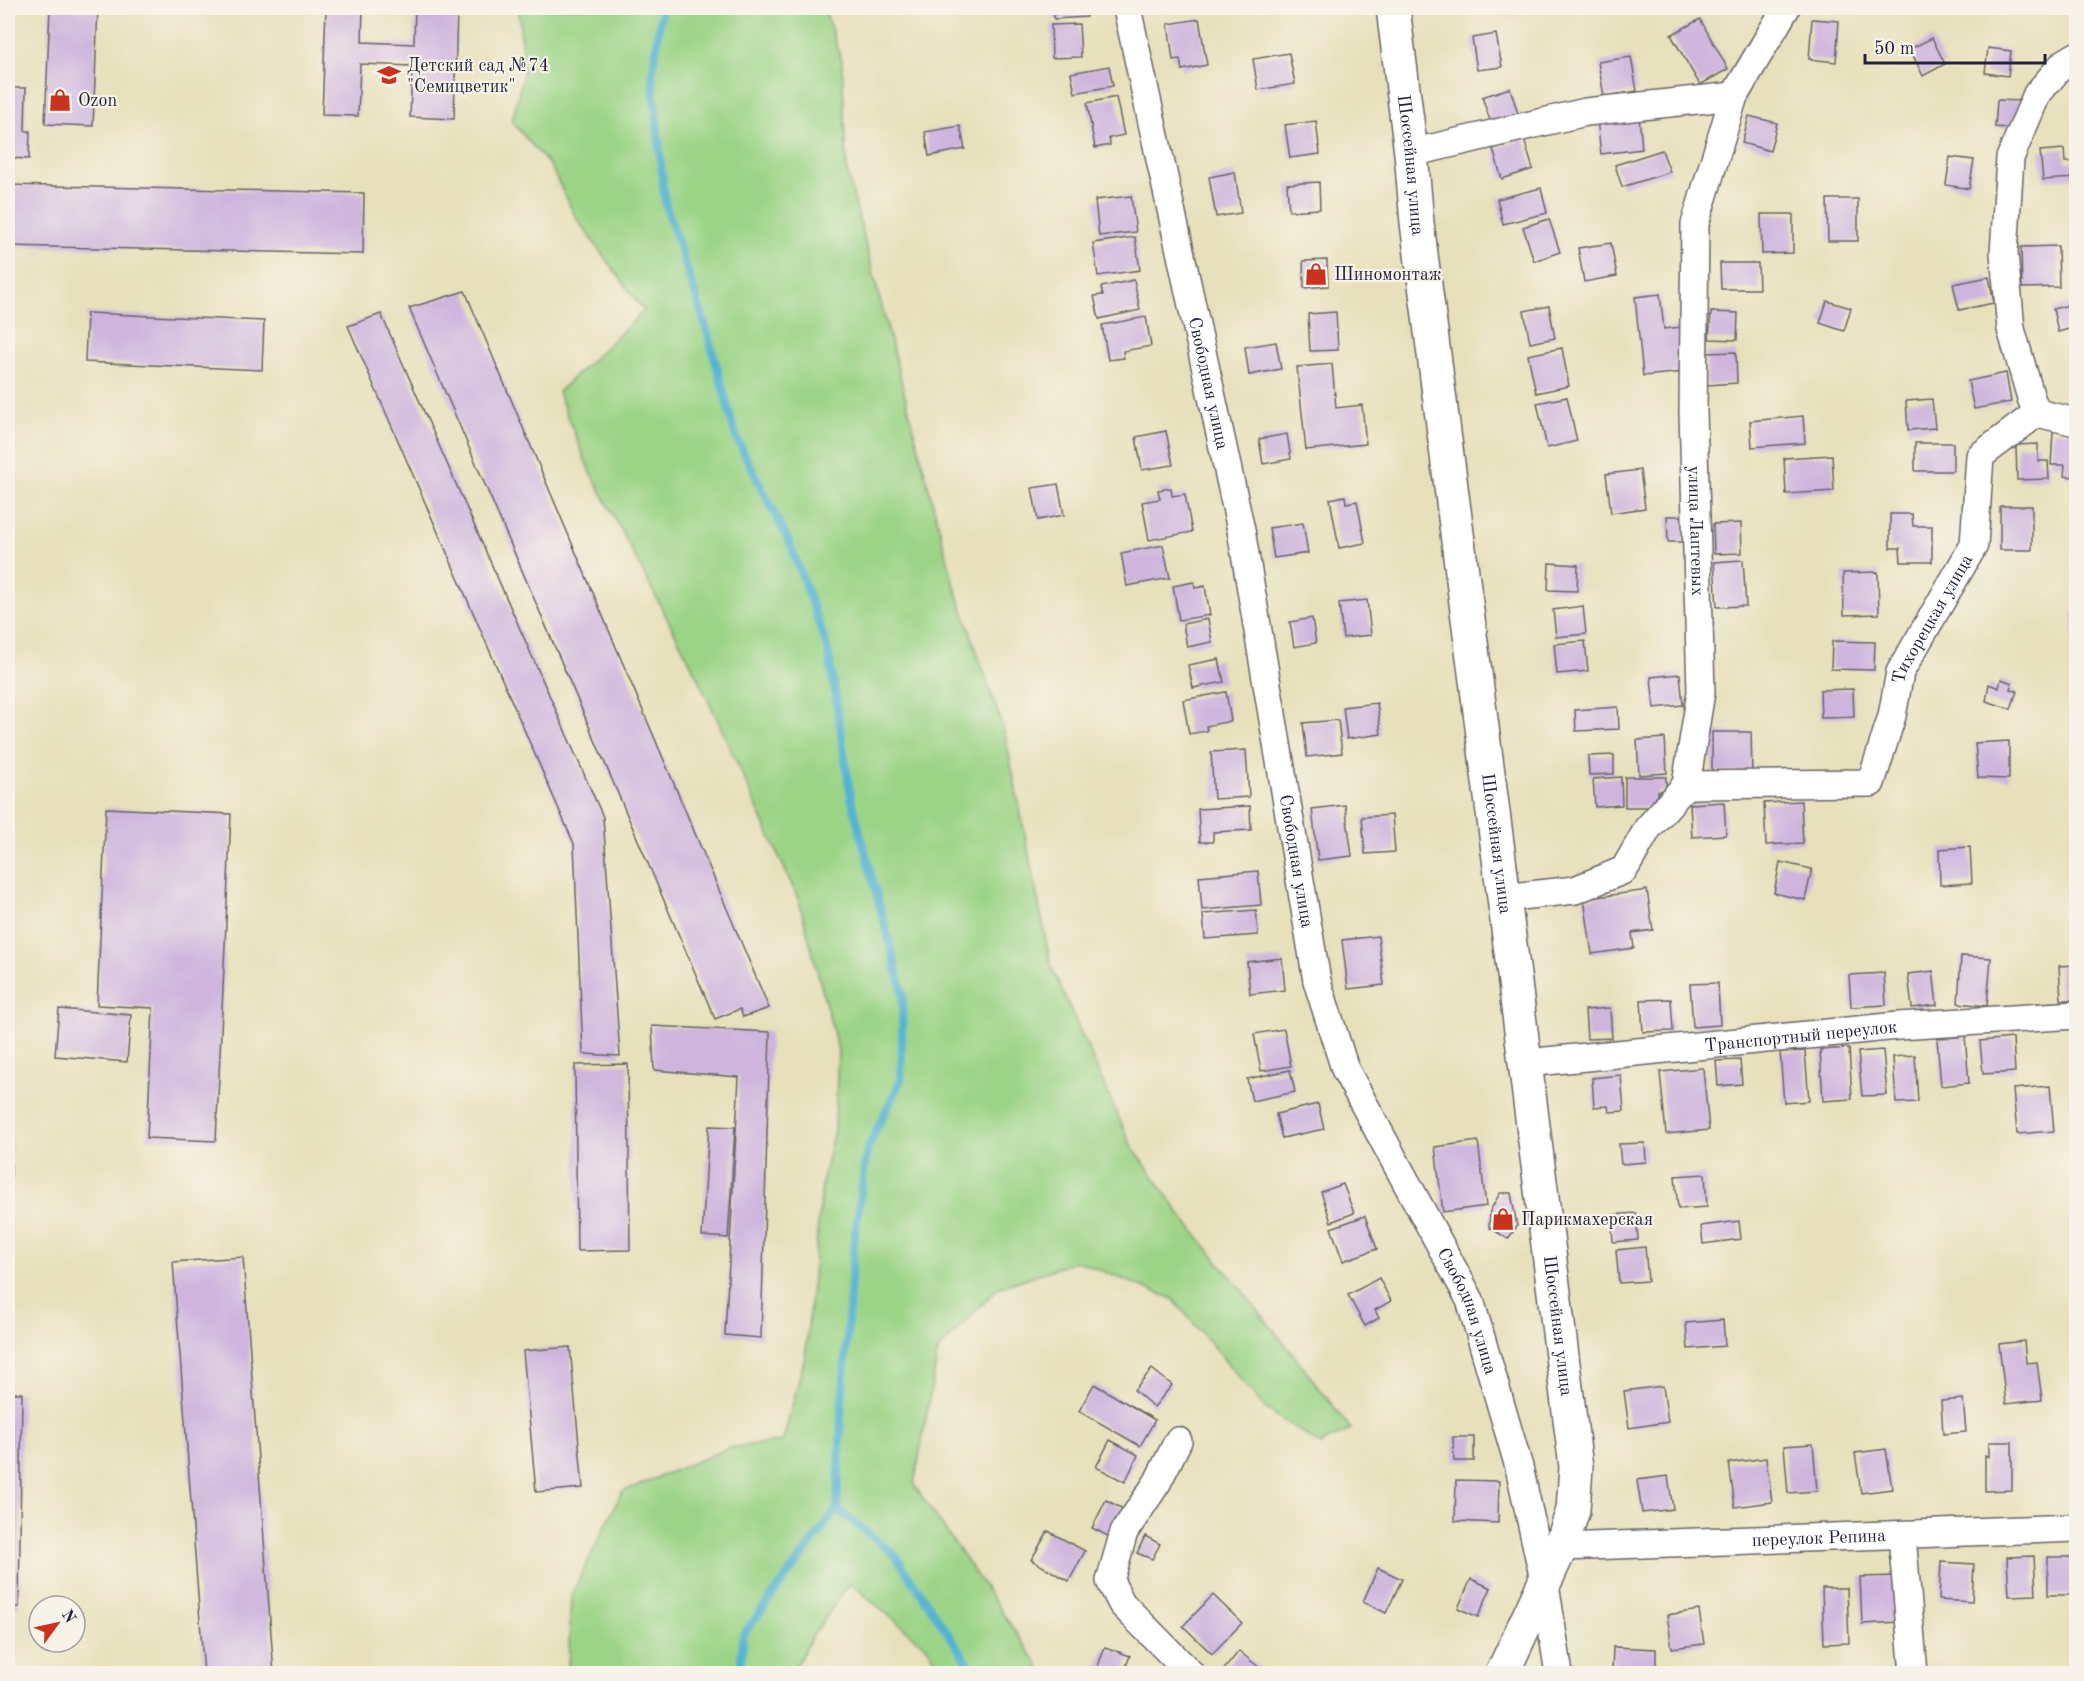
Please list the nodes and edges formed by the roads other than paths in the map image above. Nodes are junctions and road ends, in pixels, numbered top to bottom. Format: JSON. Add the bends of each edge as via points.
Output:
{"nodes":[{"id":1,"x":1127,"y":8,"type":"edge"},
{"id":2,"x":1393,"y":8,"type":"edge"},
{"id":3,"x":1786,"y":8,"type":"edge"},
{"id":4,"x":2076,"y":56,"type":"edge"},
{"id":5,"x":1734,"y":96,"type":"junction"},
{"id":6,"x":1411,"y":153,"type":"junction"},
{"id":7,"x":2037,"y":412,"type":"junction"},
{"id":8,"x":2076,"y":422,"type":"edge"},
{"id":9,"x":1686,"y":785,"type":"junction"},
{"id":10,"x":1503,"y":898,"type":"junction"},
{"id":11,"x":2076,"y":1015,"type":"edge"},
{"id":12,"x":1526,"y":1064,"type":"junction"},
{"id":13,"x":1178,"y":1441,"type":"dead end"},
{"id":14,"x":2076,"y":1528,"type":"edge"},
{"id":15,"x":1902,"y":1536,"type":"junction"},
{"id":16,"x":1562,"y":1547,"type":"junction"},
{"id":17,"x":1545,"y":1584,"type":"junction"},
{"id":18,"x":1191,"y":1674,"type":"edge"},
{"id":19,"x":1502,"y":1674,"type":"edge"},
{"id":20,"x":1559,"y":1674,"type":"edge"},
{"id":21,"x":1914,"y":1674,"type":"edge"}],
"edges":[{"from":1,"to":17,"type":"street","name":"Свободная улица","via":[[1241,530],[1317,981],[1345,1069],[1470,1300],[1519,1467]]},
{"from":2,"to":6,"type":"main road","name":"Шоссейная улица"},
{"from":3,"to":5,"type":"street","name":"улица Лаптевых"},
{"from":4,"to":7,"type":"street","via":[[2063,64],[2037,94],[2010,158],[2004,253],[2011,329]]},
{"from":5,"to":6,"type":"street","via":[[1586,111]]},
{"from":5,"to":9,"type":"street","name":"улица Лаптевых","via":[[1695,224],[1693,412],[1701,692]]},
{"from":6,"to":10,"type":"main road","name":"Шоссейная улица"},
{"from":7,"to":8,"type":"street"},
{"from":7,"to":9,"type":"street","name":"Тихорецкая улица","via":[[1980,456],[1974,545],[1900,672],[1892,716],[1871,783]]},
{"from":9,"to":10,"type":"street","via":[[1648,828],[1624,870],[1575,890]]},
{"from":10,"to":12,"type":"main road","name":"Шоссейная улица"},
{"from":11,"to":12,"type":"street","name":"Транспортный переулок","via":[[1898,1026]]},
{"from":12,"to":16,"type":"main road","name":"Шоссейная улица","via":[[1576,1467],[1573,1510]]},
{"from":13,"to":18,"type":"street","via":[[1157,1483],[1124,1532],[1110,1581],[1122,1604]]},
{"from":14,"to":15,"type":"street","name":"переулок Репина"},
{"from":15,"to":16,"type":"street","name":"переулок Репина"},
{"from":15,"to":21,"type":"street"},
{"from":16,"to":17,"type":"main road","name":"Шоссейная улица"},
{"from":17,"to":19,"type":"main road"},
{"from":17,"to":20,"type":"street"}]}
